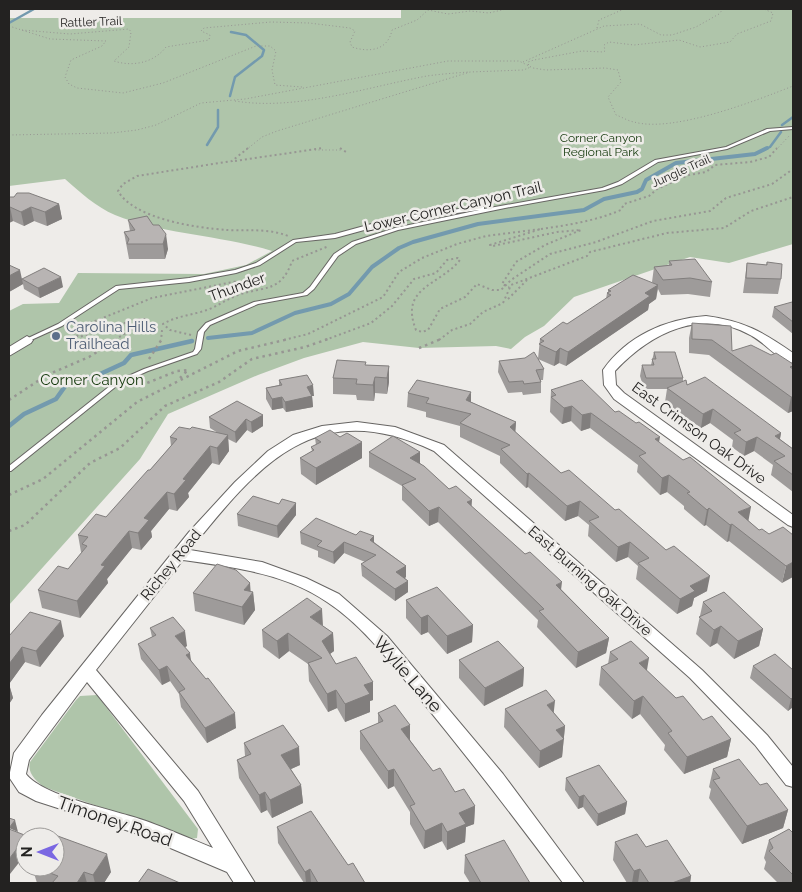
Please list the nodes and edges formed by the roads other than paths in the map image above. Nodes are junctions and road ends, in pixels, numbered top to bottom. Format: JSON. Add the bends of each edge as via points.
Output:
{"nodes":[{"id":1,"x":793,"y":128,"type":"edge"},
{"id":2,"x":505,"y":206,"type":"junction"},
{"id":3,"x":27,"y":340,"type":"joint"},
{"id":4,"x":9,"y":352,"type":"edge"},
{"id":5,"x":793,"y":359,"type":"edge"},
{"id":6,"x":360,"y":425,"type":"joint"},
{"id":7,"x":9,"y":469,"type":"edge"},
{"id":8,"x":793,"y":522,"type":"edge"},
{"id":9,"x":180,"y":554,"type":"junction"},
{"id":10,"x":87,"y":670,"type":"junction"},
{"id":11,"x":20,"y":758,"type":"joint"},
{"id":12,"x":793,"y":780,"type":"edge"},
{"id":13,"x":235,"y":866,"type":"junction"},
{"id":14,"x":245,"y":883,"type":"edge"},
{"id":15,"x":574,"y":883,"type":"edge"}],
"edges":[{"from":1,"to":2,"type":"lane","name":"Lower Corner Canyon Trail","via":[[769,130],[727,148],[657,161],[603,189]]},
{"from":2,"to":3,"type":"lane","via":[[397,219],[336,236],[295,241],[258,264],[236,271],[189,280],[118,287],[60,325]]},
{"from":2,"to":7,"type":"lane","name":"Lower Corner Canyon Trail","via":[[354,243],[336,255],[309,292],[256,303],[208,324],[201,332],[195,353],[117,383]]},
{"from":3,"to":4,"type":"street"},
{"from":5,"to":8,"type":"street","name":"East Crimson Oak Drive","via":[[747,328],[706,320],[672,323],[619,358],[609,370],[610,386],[636,409]]},
{"from":6,"to":9,"type":"street","name":"Richey Road","via":[[305,434],[281,446],[226,496]]},
{"from":6,"to":12,"type":"street","name":"East Burning Oak Drive","via":[[414,435],[439,448],[696,674],[761,740]]},
{"from":9,"to":10,"type":"street","name":"Richey Road"},
{"from":9,"to":15,"type":"street","name":"Wylie Lane","via":[[257,566],[333,598],[381,640],[496,779]]},
{"from":10,"to":11,"type":"street","name":"Richey Road"},
{"from":10,"to":13,"type":"street","via":[[191,796]]},
{"from":11,"to":13,"type":"street","name":"Timoney Road","via":[[17,775],[26,787],[43,796],[140,827]]},
{"from":13,"to":14,"type":"street"}]}
